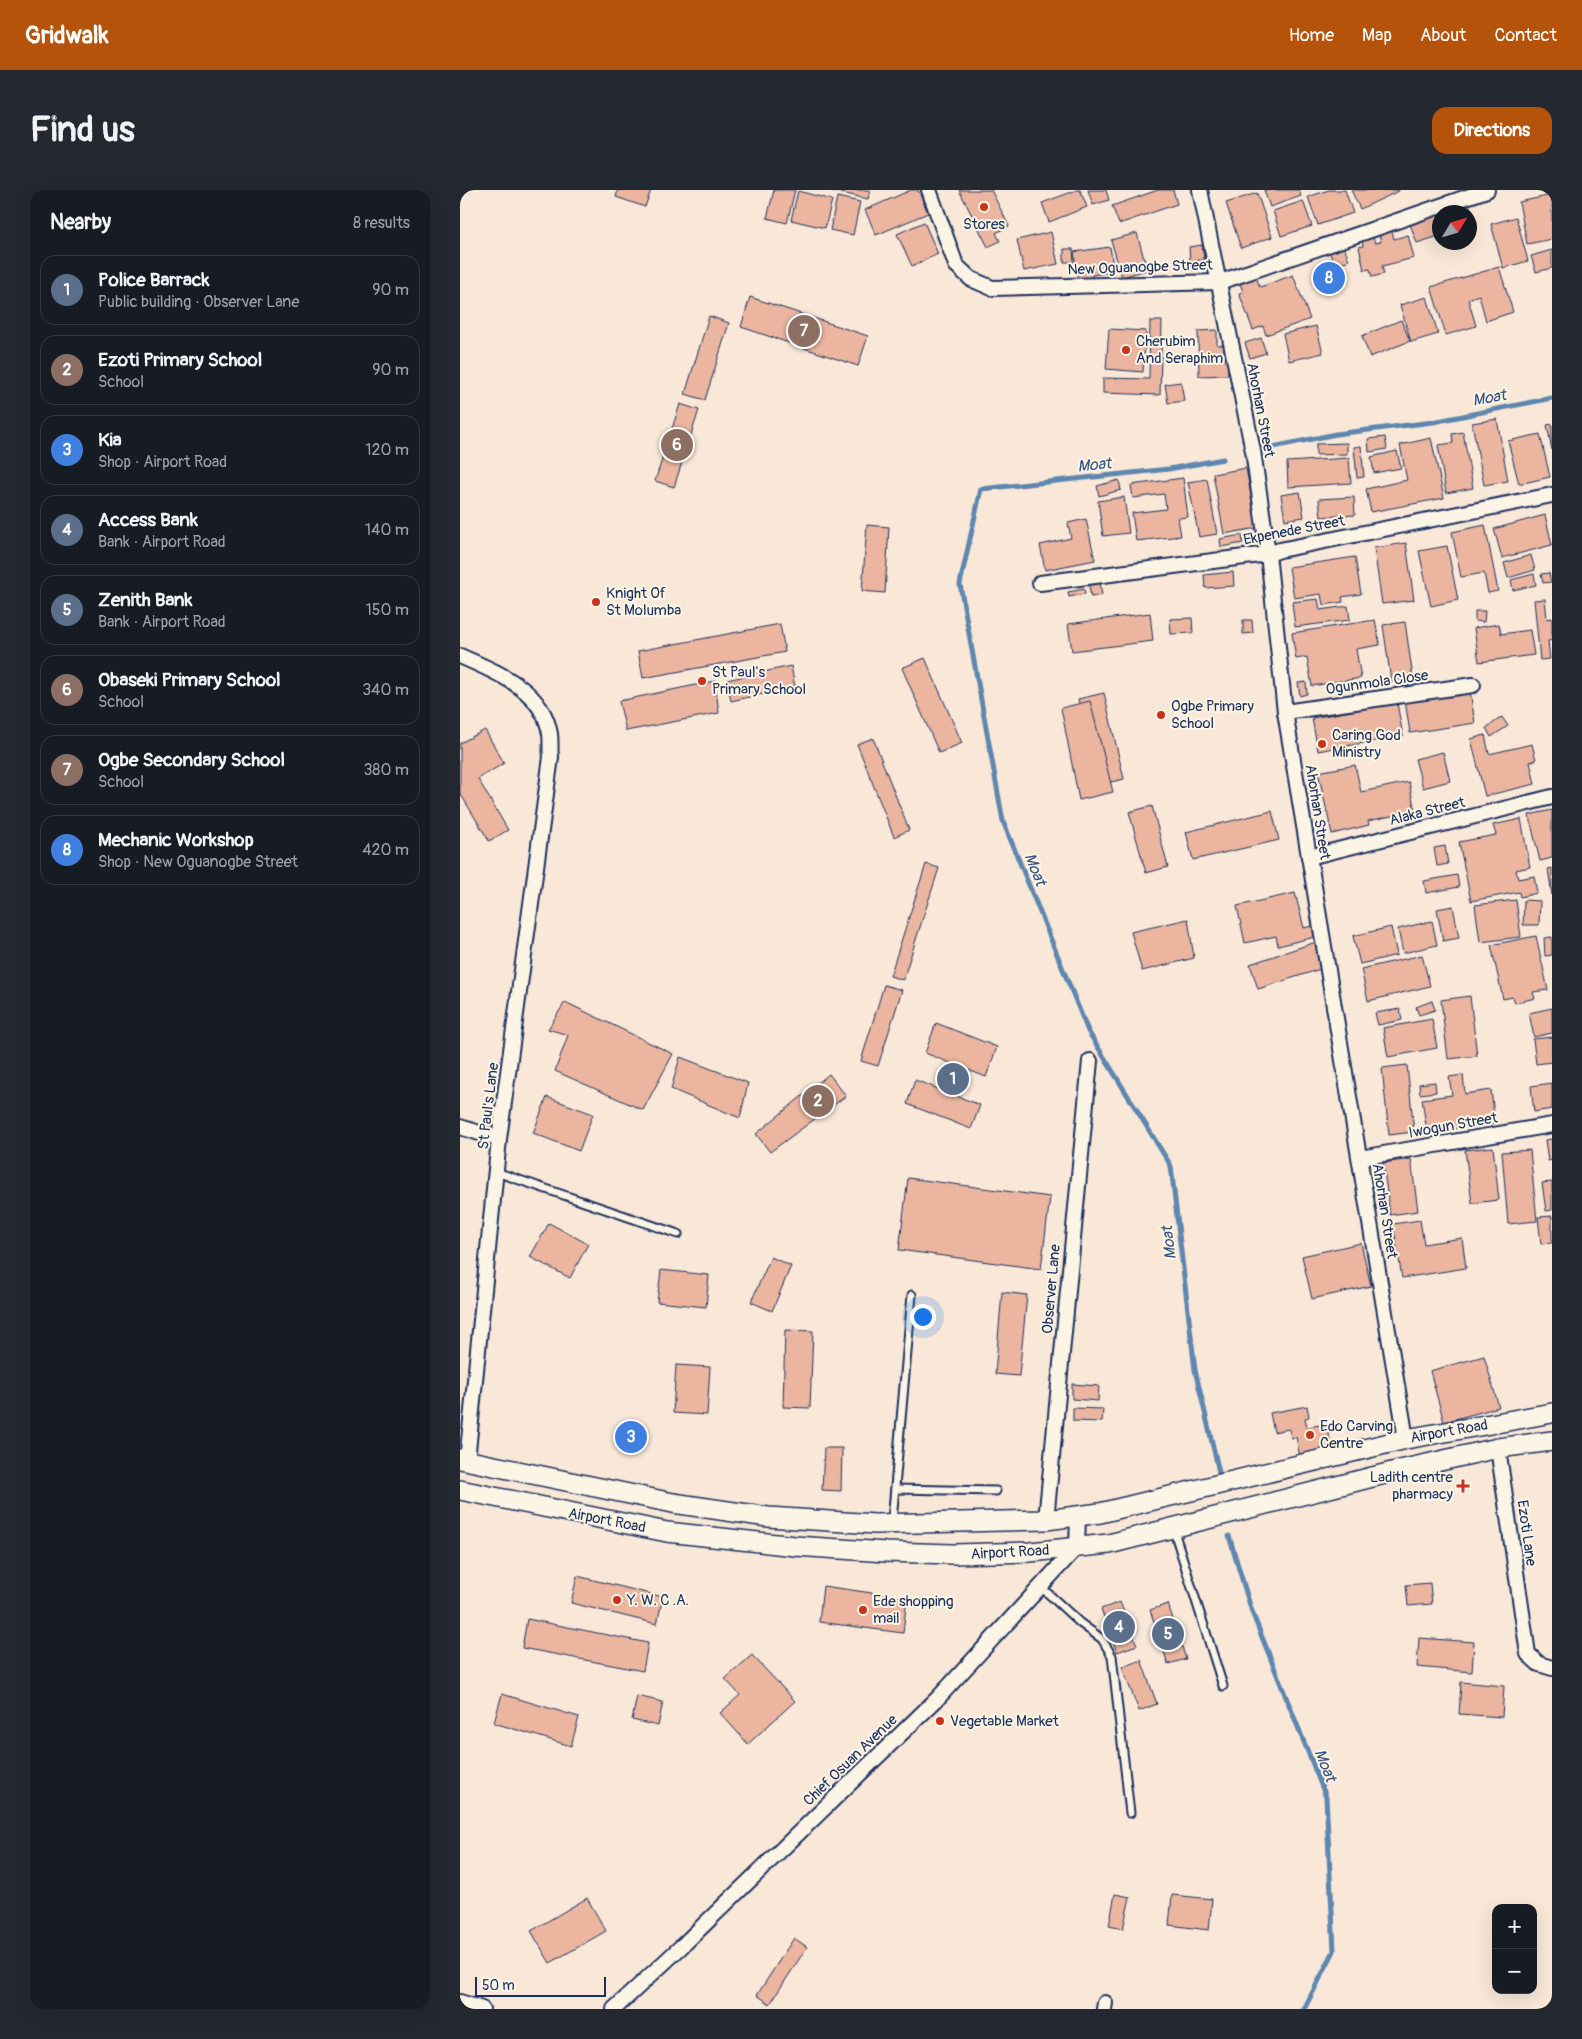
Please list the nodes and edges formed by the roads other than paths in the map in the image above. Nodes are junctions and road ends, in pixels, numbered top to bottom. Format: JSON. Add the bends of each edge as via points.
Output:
{"nodes":[{"id":1,"x":929,"y":190,"type":"edge"},
{"id":2,"x":1200,"y":190,"type":"edge"},
{"id":3,"x":1488,"y":190,"type":"edge"},
{"id":4,"x":1220,"y":282,"type":"junction"},
{"id":5,"x":1552,"y":495,"type":"edge"},
{"id":6,"x":1268,"y":554,"type":"junction"},
{"id":7,"x":1040,"y":583,"type":"dead end"},
{"id":8,"x":460,"y":656,"type":"edge"},
{"id":9,"x":1473,"y":685,"type":"dead end"},
{"id":10,"x":1286,"y":712,"type":"junction"},
{"id":11,"x":1552,"y":797,"type":"edge"},
{"id":12,"x":1309,"y":856,"type":"junction"},
{"id":13,"x":1090,"y":1061,"type":"dead end"},
{"id":14,"x":1552,"y":1125,"type":"edge"},
{"id":15,"x":460,"y":1127,"type":"edge"},
{"id":16,"x":499,"y":1139,"type":"junction"},
{"id":17,"x":1360,"y":1158,"type":"junction"},
{"id":18,"x":496,"y":1172,"type":"junction"},
{"id":19,"x":678,"y":1234,"type":"dead end"},
{"id":20,"x":912,"y":1295,"type":"dead end"},
{"id":21,"x":1552,"y":1413,"type":"edge"},
{"id":22,"x":1406,"y":1439,"type":"junction"},
{"id":23,"x":1552,"y":1441,"type":"edge"},
{"id":24,"x":1498,"y":1448,"type":"junction"},
{"id":25,"x":464,"y":1460,"type":"edge"},
{"id":26,"x":895,"y":1489,"type":"junction"},
{"id":27,"x":460,"y":1490,"type":"edge"},
{"id":28,"x":996,"y":1491,"type":"dead end"},
{"id":29,"x":1078,"y":1516,"type":"junction"},
{"id":30,"x":1046,"y":1520,"type":"junction"},
{"id":31,"x":892,"y":1524,"type":"junction"},
{"id":32,"x":1173,"y":1528,"type":"junction"},
{"id":33,"x":1077,"y":1547,"type":"junction"},
{"id":34,"x":1040,"y":1586,"type":"junction"},
{"id":35,"x":1552,"y":1668,"type":"edge"},
{"id":36,"x":1224,"y":1686,"type":"dead end"},
{"id":37,"x":1130,"y":1813,"type":"dead end"},
{"id":38,"x":460,"y":2002,"type":"edge"},
{"id":39,"x":628,"y":2003,"type":"edge"},
{"id":40,"x":482,"y":2009,"type":"edge"},
{"id":41,"x":614,"y":2009,"type":"edge"}],
"edges":[{"from":1,"to":4,"type":"street","name":"New Oguanogbe Street","via":[[956,266],[971,279],[992,288]]},
{"from":2,"to":4,"type":"street","name":"Ahorhan Street"},
{"from":3,"to":4,"type":"street","name":"New Oguanogbe Street"},
{"from":4,"to":6,"type":"street","name":"Ahorhan Street","via":[[1253,451]]},
{"from":5,"to":6,"type":"street","name":"Ekpenede Street"},
{"from":6,"to":7,"type":"street","name":"Ekpenede Street"},
{"from":6,"to":10,"type":"street","name":"Ahorhan Street"},
{"from":8,"to":16,"type":"street","name":"St Paul's Lane","via":[[507,677],[526,692],[541,709],[550,733],[550,757]]},
{"from":9,"to":10,"type":"street","name":"Ogunmola Close"},
{"from":10,"to":12,"type":"street","name":"Ahorhan Street"},
{"from":11,"to":12,"type":"street","name":"Alaka Street"},
{"from":12,"to":17,"type":"street","name":"Ahorhan Street"},
{"from":13,"to":30,"type":"street","name":"Observer Lane"},
{"from":14,"to":17,"type":"street","name":"Iwogun Street"},
{"from":15,"to":16,"type":"street"},
{"from":16,"to":18,"type":"street","name":"St Paul's Lane"},
{"from":17,"to":22,"type":"street","name":"Ahorhan Street"},
{"from":18,"to":19,"type":"lane"},
{"from":18,"to":25,"type":"street","name":"St Paul's Lane"},
{"from":20,"to":26,"type":"lane"},
{"from":21,"to":22,"type":"main road","name":"Airport Road"},
{"from":22,"to":29,"type":"main road","name":"Airport Road"},
{"from":23,"to":24,"type":"main road","name":"Airport Road"},
{"from":24,"to":32,"type":"main road","name":"Airport Road"},
{"from":24,"to":35,"type":"street","name":"Ezoti Lane","via":[[1528,1654],[1539,1664]]},
{"from":25,"to":31,"type":"main road","name":"Airport Road","via":[[673,1503],[759,1516]]},
{"from":26,"to":28,"type":"lane"},
{"from":26,"to":31,"type":"lane"},
{"from":27,"to":33,"type":"main road","name":"Airport Road","via":[[668,1532],[795,1546],[953,1554]]},
{"from":29,"to":30,"type":"main road","name":"Airport Road"},
{"from":29,"to":33,"type":"street"},
{"from":30,"to":31,"type":"main road","name":"Airport Road"},
{"from":32,"to":33,"type":"main road","name":"Airport Road","via":[[1109,1544]]},
{"from":32,"to":36,"type":"lane"},
{"from":33,"to":34,"type":"street","name":"Chief Osuan Avenue"},
{"from":34,"to":37,"type":"lane","via":[[1102,1639],[1112,1656]]},
{"from":34,"to":39,"type":"street","name":"Chief Osuan Avenue","via":[[938,1698]]},
{"from":38,"to":40,"type":"street"},
{"from":39,"to":41,"type":"street","name":"Chief Osuan Avenue"}]}
